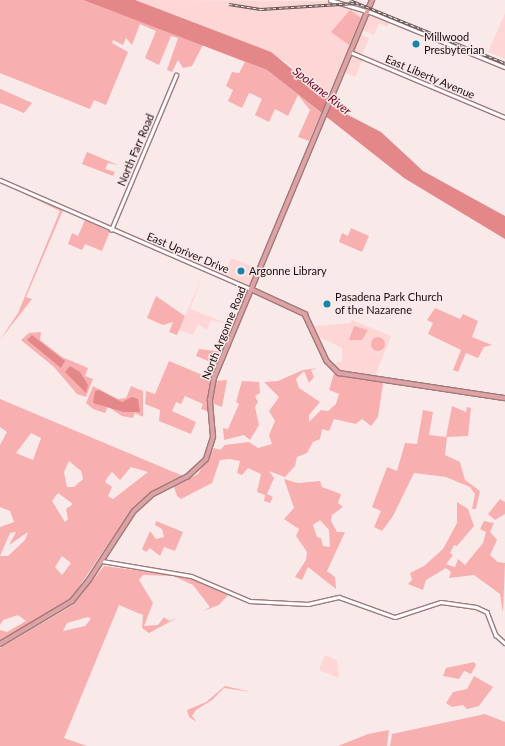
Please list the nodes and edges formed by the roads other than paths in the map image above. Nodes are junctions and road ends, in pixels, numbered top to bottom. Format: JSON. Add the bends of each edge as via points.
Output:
{"nodes":[{"id":1,"x":330,"y":0,"type":"edge"},
{"id":2,"x":372,"y":0,"type":"edge"},
{"id":3,"x":367,"y":11,"type":"junction"},
{"id":4,"x":349,"y":52,"type":"junction"},
{"id":5,"x":505,"y":67,"type":"edge"},
{"id":6,"x":176,"y":75,"type":"dead end"},
{"id":7,"x":505,"y":117,"type":"edge"},
{"id":8,"x":0,"y":180,"type":"edge"},
{"id":9,"x":111,"y":230,"type":"junction"},
{"id":10,"x":251,"y":289,"type":"junction"},
{"id":11,"x":505,"y":398,"type":"edge"},
{"id":12,"x":102,"y":561,"type":"junction"},
{"id":13,"x":505,"y":643,"type":"edge"},
{"id":14,"x":0,"y":644,"type":"edge"}],
"edges":[{"from":1,"to":3,"type":"street"},
{"from":2,"to":3,"type":"main road","name":"North Argonne Road"},
{"from":3,"to":4,"type":"main road","name":"North Argonne Road"},
{"from":3,"to":5,"type":"street"},
{"from":4,"to":7,"type":"street","name":"East Liberty Avenue"},
{"from":4,"to":10,"type":"main road","name":"North Argonne Road"},
{"from":6,"to":9,"type":"street","name":"North Farr Road"},
{"from":8,"to":9,"type":"street","name":"East Upriver Drive"},
{"from":9,"to":10,"type":"street","name":"East Upriver Drive"},
{"from":10,"to":11,"type":"main road","name":"East Upriver Drive","via":[[305,314],[327,361],[340,373]]},
{"from":10,"to":12,"type":"main road","name":"North Argonne Road","via":[[212,383],[213,437],[208,455],[196,471],[153,494],[134,511]]},
{"from":12,"to":13,"type":"street","via":[[191,576],[250,600],[308,604],[339,597],[395,617],[441,602],[476,607],[487,612],[496,635]]},
{"from":12,"to":14,"type":"main road","name":"North Argonne Road","via":[[72,601]]}]}
